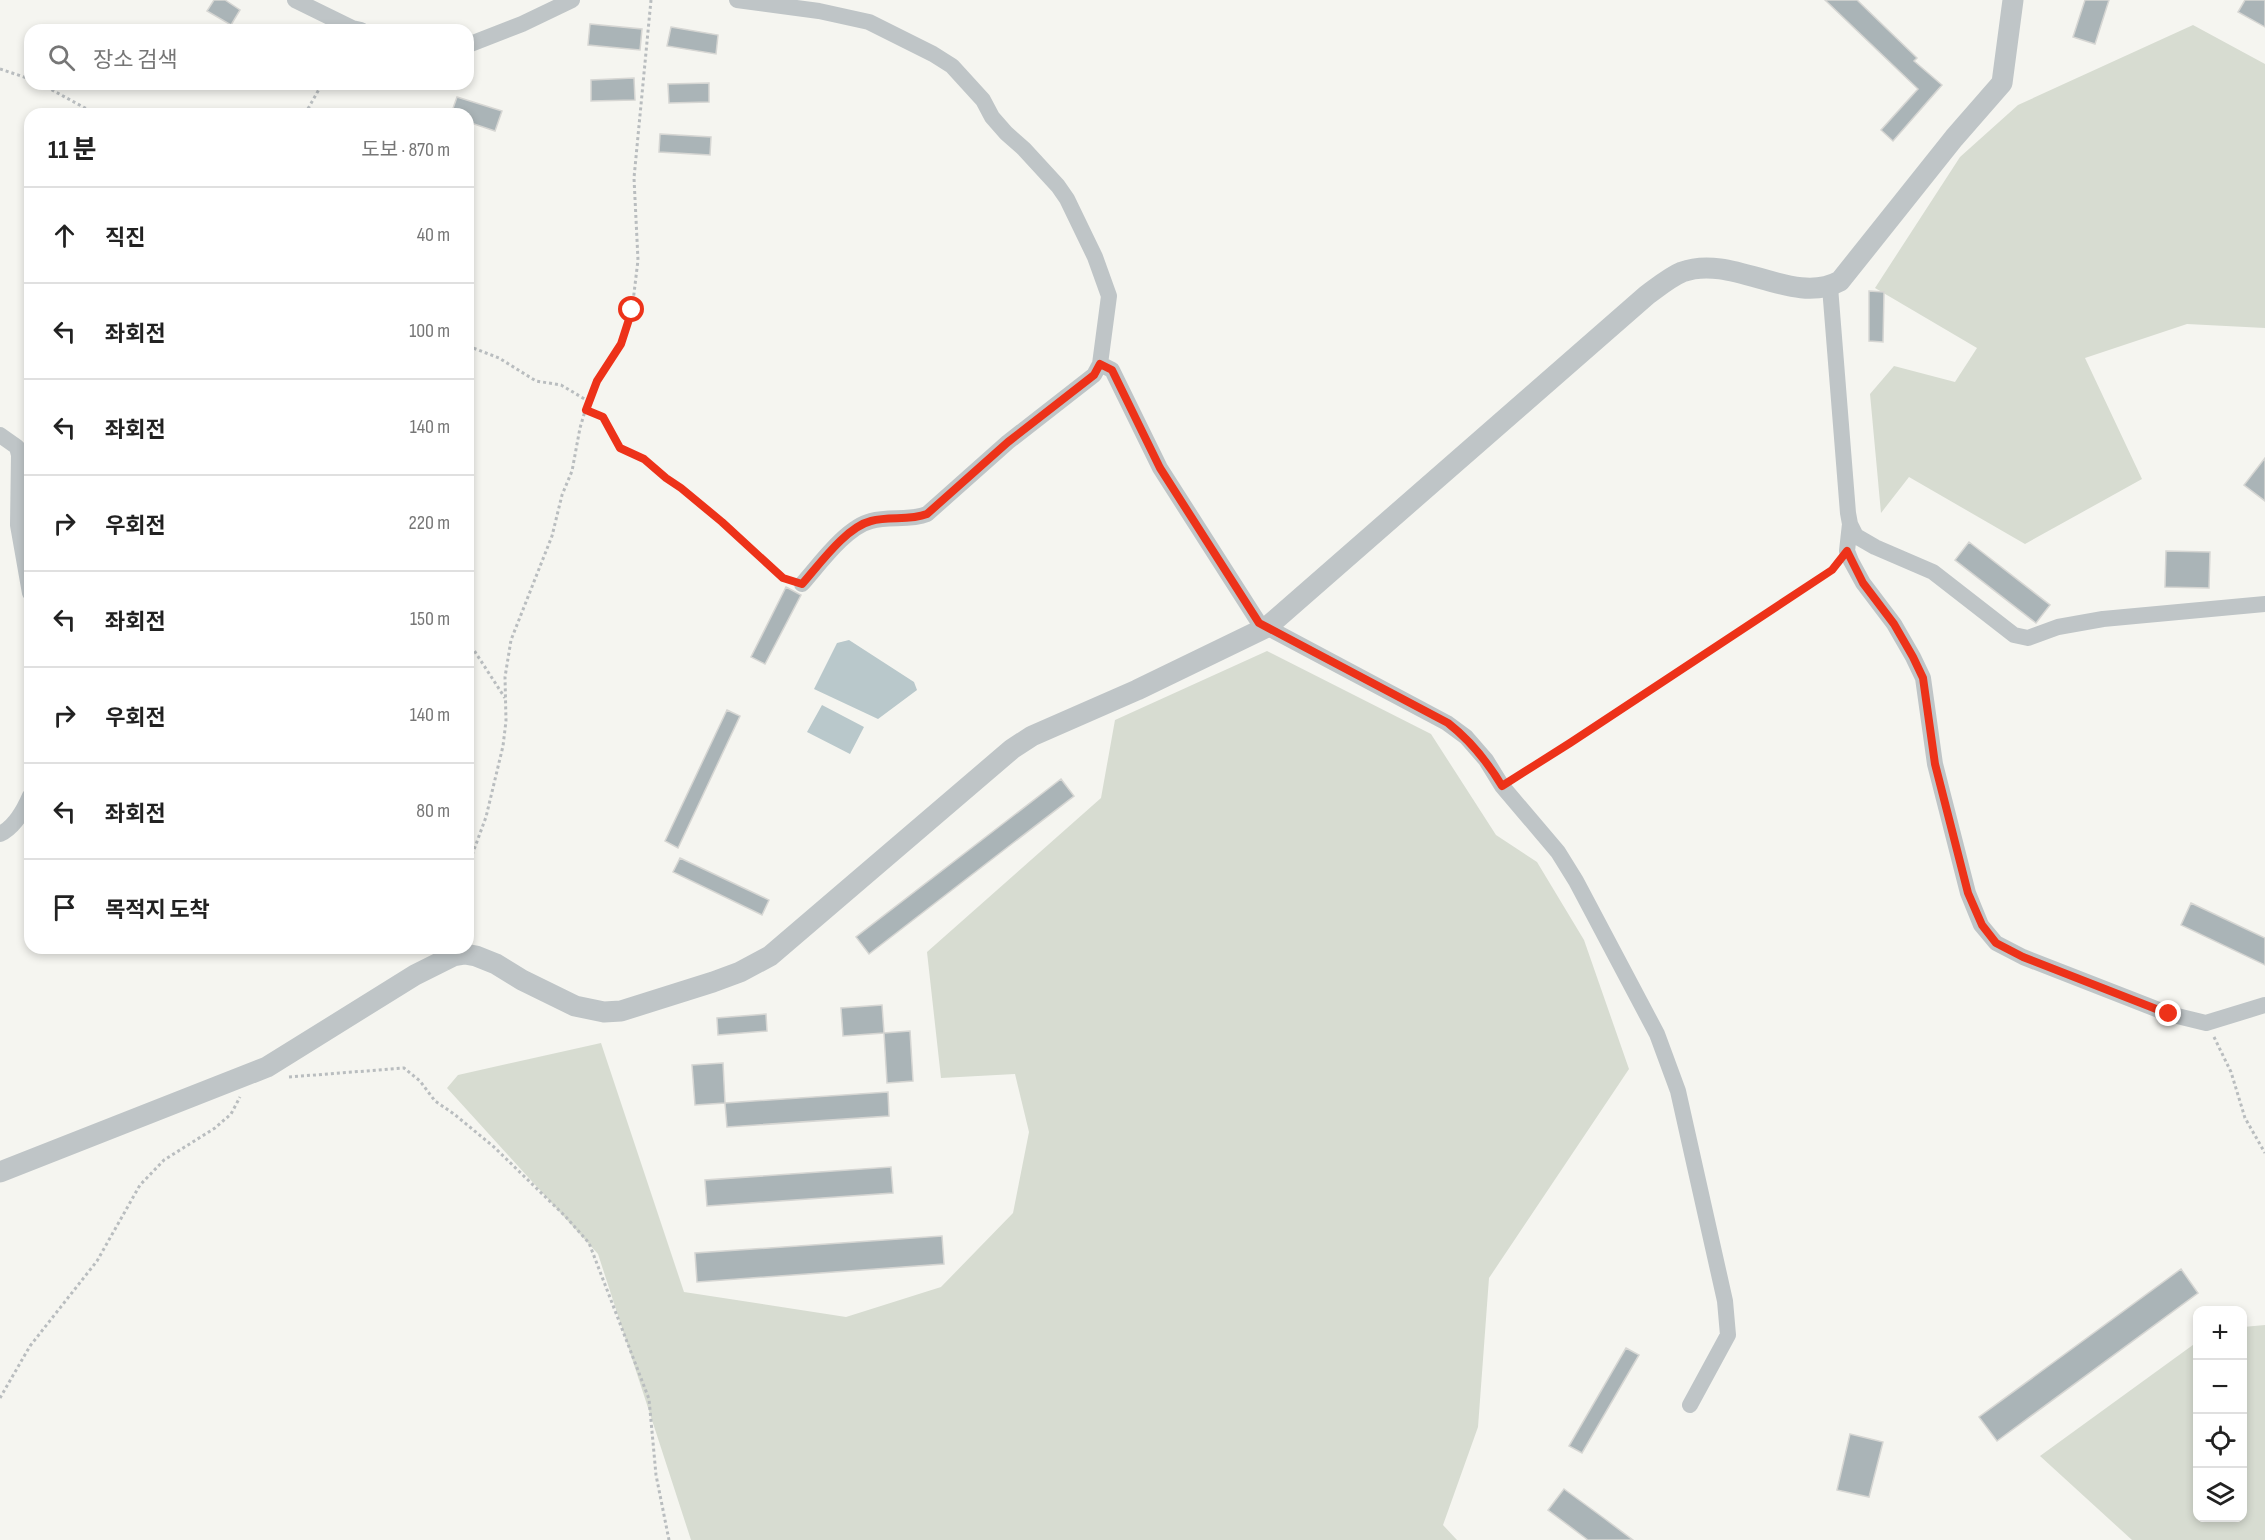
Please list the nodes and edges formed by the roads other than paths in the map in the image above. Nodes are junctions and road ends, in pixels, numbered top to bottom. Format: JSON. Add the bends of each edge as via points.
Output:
{"nodes":[{"id":1,"x":295,"y":0,"type":"edge"},
{"id":2,"x":572,"y":0,"type":"edge"},
{"id":3,"x":737,"y":0,"type":"edge"},
{"id":4,"x":2013,"y":0,"type":"edge"},
{"id":5,"x":344,"y":24,"type":"edge"},
{"id":6,"x":474,"y":43,"type":"edge"},
{"id":7,"x":1830,"y":287,"type":"junction"},
{"id":8,"x":1100,"y":364,"type":"junction"},
{"id":9,"x":0,"y":435,"type":"edge"},
{"id":10,"x":1850,"y":524,"type":"junction"},
{"id":11,"x":24,"y":559,"type":"edge"},
{"id":12,"x":802,"y":584,"type":"road end"},
{"id":13,"x":2265,"y":604,"type":"edge"},
{"id":14,"x":1267,"y":627,"type":"junction"},
{"id":15,"x":24,"y":806,"type":"edge"},
{"id":16,"x":0,"y":834,"type":"edge"},
{"id":17,"x":2265,"y":1005,"type":"edge"},
{"id":18,"x":0,"y":1172,"type":"edge"},
{"id":19,"x":1690,"y":1405,"type":"dead end"}],
"edges":[{"from":1,"to":5,"type":"street"},
{"from":2,"to":6,"type":"street"},
{"from":3,"to":8,"type":"street","via":[[868,22],[952,66],[992,117],[1068,199],[1109,296]]},
{"from":4,"to":7,"type":"street","via":[[2002,83],[1840,281]]},
{"from":7,"to":10,"type":"street"},
{"from":7,"to":14,"type":"street","via":[[1803,287],[1710,268],[1671,278]]},
{"from":8,"to":12,"type":"street","via":[[1094,375],[1008,442],[939,506],[916,518],[865,523]]},
{"from":8,"to":14,"type":"street","via":[[1112,370],[1160,468],[1240,595],[1259,623]]},
{"from":9,"to":11,"type":"street","via":[[17,447],[19,455],[18,525]]},
{"from":10,"to":13,"type":"street","via":[[1856,536],[1933,572],[2014,635],[2028,638],[2076,622]]},
{"from":10,"to":17,"type":"street","via":[[1847,551],[1923,678],[1935,764],[1968,893],[1982,925],[1996,943],[2169,1014],[2206,1023]]},
{"from":14,"to":18,"type":"street","via":[[1032,736],[1012,749],[789,941],[740,972],[621,1011],[604,1012],[574,1006],[476,956],[453,956],[267,1067]]},
{"from":14,"to":19,"type":"street","via":[[1448,723],[1486,759],[1502,786],[1558,852],[1576,881],[1657,1034],[1678,1091],[1725,1301],[1728,1335]]},
{"from":15,"to":16,"type":"street"}]}
